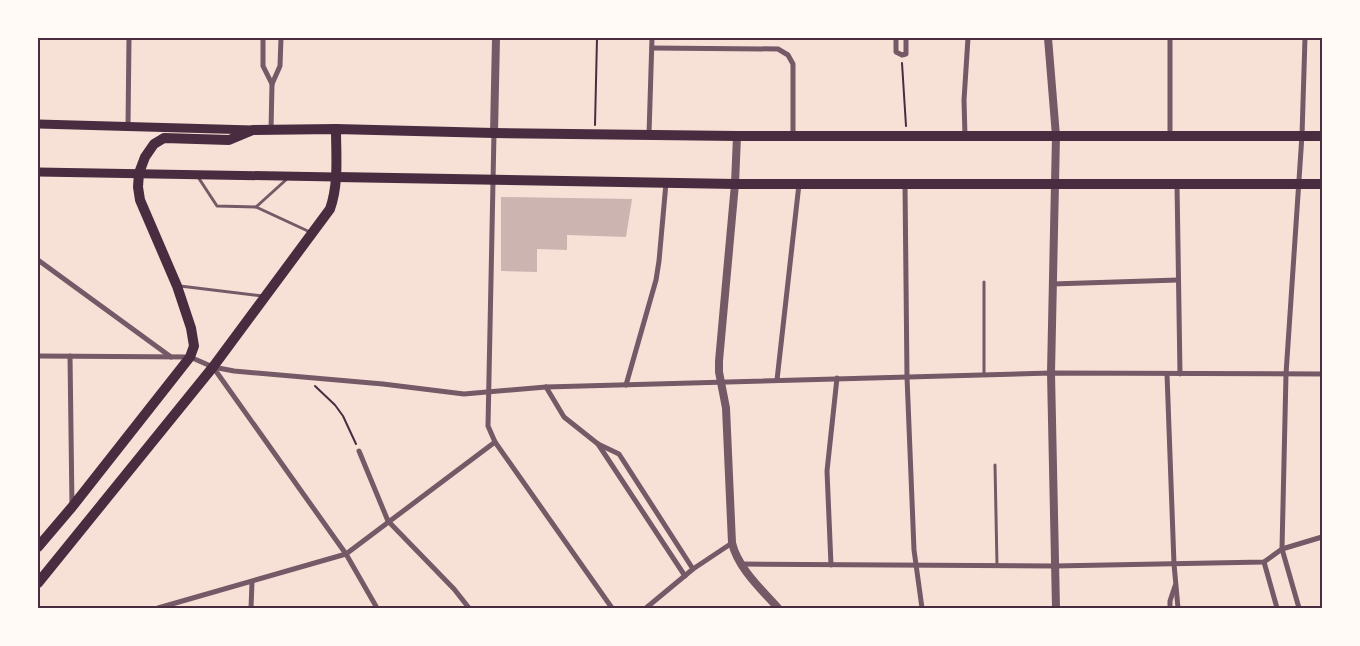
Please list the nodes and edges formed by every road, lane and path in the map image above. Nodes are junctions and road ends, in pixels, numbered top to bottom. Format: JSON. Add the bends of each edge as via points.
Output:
{"nodes":[{"id":1,"x":130,"y":38,"type":"edge"},
{"id":2,"x":263,"y":38,"type":"edge"},
{"id":3,"x":281,"y":38,"type":"edge"},
{"id":4,"x":496,"y":38,"type":"edge"},
{"id":5,"x":597,"y":38,"type":"edge"},
{"id":6,"x":652,"y":38,"type":"edge"},
{"id":7,"x":896,"y":38,"type":"edge"},
{"id":8,"x":906,"y":38,"type":"edge"},
{"id":9,"x":968,"y":38,"type":"edge"},
{"id":10,"x":1048,"y":38,"type":"edge"},
{"id":11,"x":1170,"y":38,"type":"edge"},
{"id":12,"x":1305,"y":38,"type":"edge"},
{"id":13,"x":652,"y":48,"type":"junction"},
{"id":14,"x":902,"y":55,"type":"junction"},
{"id":15,"x":272,"y":84,"type":"junction"},
{"id":16,"x":38,"y":124,"type":"edge"},
{"id":17,"x":128,"y":126,"type":"junction"},
{"id":18,"x":336,"y":129,"type":"junction"},
{"id":19,"x":253,"y":130,"type":"junction"},
{"id":20,"x":271,"y":130,"type":"junction"},
{"id":21,"x":494,"y":134,"type":"junction"},
{"id":22,"x":594,"y":134,"type":"junction"},
{"id":23,"x":648,"y":134,"type":"junction"},
{"id":24,"x":736,"y":136,"type":"junction"},
{"id":25,"x":793,"y":136,"type":"junction"},
{"id":26,"x":907,"y":136,"type":"junction"},
{"id":27,"x":965,"y":136,"type":"junction"},
{"id":28,"x":1056,"y":136,"type":"junction"},
{"id":29,"x":1302,"y":136,"type":"junction"},
{"id":30,"x":1322,"y":136,"type":"edge"},
{"id":31,"x":1170,"y":137,"type":"junction"},
{"id":32,"x":38,"y":172,"type":"edge"},
{"id":33,"x":139,"y":174,"type":"junction"},
{"id":34,"x":197,"y":174,"type":"junction"},
{"id":35,"x":290,"y":176,"type":"junction"},
{"id":36,"x":336,"y":177,"type":"junction"},
{"id":37,"x":493,"y":180,"type":"junction"},
{"id":38,"x":666,"y":183,"type":"junction"},
{"id":39,"x":735,"y":184,"type":"junction"},
{"id":40,"x":799,"y":184,"type":"junction"},
{"id":41,"x":905,"y":184,"type":"junction"},
{"id":42,"x":1176,"y":184,"type":"junction"},
{"id":43,"x":1298,"y":184,"type":"junction"},
{"id":44,"x":1322,"y":184,"type":"edge"},
{"id":45,"x":1054,"y":185,"type":"junction"},
{"id":46,"x":256,"y":207,"type":"junction"},
{"id":47,"x":312,"y":233,"type":"junction"},
{"id":48,"x":38,"y":260,"type":"edge"},
{"id":49,"x":1178,"y":280,"type":"junction"},
{"id":50,"x":984,"y":282,"type":"dead end"},
{"id":51,"x":1052,"y":284,"type":"junction"},
{"id":52,"x":177,"y":286,"type":"junction"},
{"id":53,"x":265,"y":296,"type":"junction"},
{"id":54,"x":38,"y":356,"type":"edge"},
{"id":55,"x":70,"y":356,"type":"junction"},
{"id":56,"x":172,"y":357,"type":"junction"},
{"id":57,"x":190,"y":357,"type":"junction"},
{"id":58,"x":213,"y":367,"type":"junction"},
{"id":59,"x":1051,"y":373,"type":"junction"},
{"id":60,"x":1168,"y":374,"type":"junction"},
{"id":61,"x":1180,"y":374,"type":"junction"},
{"id":62,"x":1286,"y":374,"type":"junction"},
{"id":63,"x":1322,"y":374,"type":"edge"},
{"id":64,"x":984,"y":375,"type":"junction"},
{"id":65,"x":306,"y":377,"type":"junction"},
{"id":66,"x":907,"y":377,"type":"junction"},
{"id":67,"x":837,"y":378,"type":"junction"},
{"id":68,"x":777,"y":380,"type":"junction"},
{"id":69,"x":722,"y":382,"type":"junction"},
{"id":70,"x":626,"y":385,"type":"junction"},
{"id":71,"x":546,"y":387,"type":"junction"},
{"id":72,"x":487,"y":393,"type":"junction"},
{"id":73,"x":495,"y":442,"type":"junction"},
{"id":74,"x":598,"y":444,"type":"junction"},
{"id":75,"x":359,"y":451,"type":"joint"},
{"id":76,"x":995,"y":465,"type":"dead end"},
{"id":77,"x":72,"y":507,"type":"junction"},
{"id":78,"x":388,"y":521,"type":"junction"},
{"id":79,"x":1322,"y":537,"type":"edge"},
{"id":80,"x":39,"y":542,"type":"edge"},
{"id":81,"x":732,"y":543,"type":"junction"},
{"id":82,"x":1282,"y":549,"type":"junction"},
{"id":83,"x":346,"y":554,"type":"junction"},
{"id":84,"x":1264,"y":562,"type":"junction"},
{"id":85,"x":741,"y":564,"type":"junction"},
{"id":86,"x":1174,"y":564,"type":"junction"},
{"id":87,"x":830,"y":565,"type":"junction"},
{"id":88,"x":916,"y":565,"type":"junction"},
{"id":89,"x":996,"y":565,"type":"junction"},
{"id":90,"x":1054,"y":566,"type":"junction"},
{"id":91,"x":693,"y":568,"type":"junction"},
{"id":92,"x":684,"y":576,"type":"junction"},
{"id":93,"x":252,"y":582,"type":"junction"},
{"id":94,"x":38,"y":583,"type":"edge"},
{"id":95,"x":1176,"y":584,"type":"junction"},
{"id":96,"x":158,"y":608,"type":"edge"},
{"id":97,"x":251,"y":608,"type":"edge"},
{"id":98,"x":377,"y":608,"type":"edge"},
{"id":99,"x":469,"y":608,"type":"edge"},
{"id":100,"x":612,"y":608,"type":"edge"},
{"id":101,"x":646,"y":608,"type":"edge"},
{"id":102,"x":778,"y":608,"type":"edge"},
{"id":103,"x":922,"y":608,"type":"edge"},
{"id":104,"x":1056,"y":608,"type":"edge"},
{"id":105,"x":1170,"y":608,"type":"edge"},
{"id":106,"x":1178,"y":608,"type":"edge"},
{"id":107,"x":1277,"y":608,"type":"edge"},
{"id":108,"x":1299,"y":608,"type":"edge"}],
"edges":[{"from":1,"to":17,"type":"street"},
{"from":2,"to":15,"type":"street","via":[[263,66]]},
{"from":3,"to":15,"type":"street","via":[[280,66]]},
{"from":4,"to":21,"type":"street"},
{"from":5,"to":22,"type":"path"},
{"from":6,"to":13,"type":"street"},
{"from":7,"to":14,"type":"street","via":[[896,52]]},
{"from":8,"to":14,"type":"street","via":[[907,51]]},
{"from":9,"to":27,"type":"street"},
{"from":10,"to":28,"type":"street"},
{"from":11,"to":31,"type":"street"},
{"from":12,"to":29,"type":"street"},
{"from":13,"to":23,"type":"street"},
{"from":13,"to":25,"type":"street","via":[[778,49],[788,55],[793,64]]},
{"from":14,"to":26,"type":"path"},
{"from":15,"to":20,"type":"street"},
{"from":16,"to":17,"type":"main road"},
{"from":17,"to":19,"type":"main road"},
{"from":18,"to":20,"type":"main road"},
{"from":18,"to":21,"type":"main road"},
{"from":18,"to":36,"type":"main road"},
{"from":19,"to":20,"type":"main road"},
{"from":19,"to":33,"type":"main road","via":[[229,140],[164,138],[154,144]]},
{"from":21,"to":22,"type":"main road"},
{"from":21,"to":37,"type":"street"},
{"from":22,"to":23,"type":"main road"},
{"from":23,"to":24,"type":"main road"},
{"from":24,"to":25,"type":"main road"},
{"from":24,"to":39,"type":"street"},
{"from":25,"to":26,"type":"main road"},
{"from":26,"to":27,"type":"main road"},
{"from":27,"to":28,"type":"main road"},
{"from":28,"to":31,"type":"main road"},
{"from":28,"to":45,"type":"street"},
{"from":29,"to":30,"type":"main road"},
{"from":29,"to":31,"type":"main road"},
{"from":29,"to":43,"type":"street"},
{"from":32,"to":33,"type":"main road"},
{"from":33,"to":34,"type":"main road"},
{"from":33,"to":52,"type":"main road","via":[[140,200]]},
{"from":34,"to":35,"type":"main road"},
{"from":34,"to":46,"type":"lane","via":[[217,206]]},
{"from":35,"to":36,"type":"main road"},
{"from":35,"to":46,"type":"lane"},
{"from":36,"to":37,"type":"main road"},
{"from":36,"to":47,"type":"main road","via":[[330,209]]},
{"from":37,"to":38,"type":"main road"},
{"from":37,"to":72,"type":"street"},
{"from":38,"to":39,"type":"main road"},
{"from":38,"to":70,"type":"street","via":[[656,280]]},
{"from":39,"to":40,"type":"main road"},
{"from":39,"to":69,"type":"street","via":[[719,361]]},
{"from":40,"to":41,"type":"main road"},
{"from":40,"to":68,"type":"street"},
{"from":41,"to":45,"type":"main road"},
{"from":41,"to":66,"type":"street"},
{"from":42,"to":43,"type":"main road"},
{"from":42,"to":45,"type":"main road"},
{"from":42,"to":49,"type":"street"},
{"from":43,"to":44,"type":"main road"},
{"from":43,"to":62,"type":"street"},
{"from":45,"to":51,"type":"street"},
{"from":46,"to":47,"type":"lane"},
{"from":47,"to":53,"type":"main road"},
{"from":48,"to":56,"type":"street"},
{"from":49,"to":51,"type":"street"},
{"from":49,"to":61,"type":"street"},
{"from":50,"to":64,"type":"lane"},
{"from":51,"to":59,"type":"street"},
{"from":52,"to":53,"type":"lane"},
{"from":52,"to":57,"type":"main road","via":[[191,328],[194,346]]},
{"from":53,"to":58,"type":"main road"},
{"from":54,"to":55,"type":"street"},
{"from":55,"to":56,"type":"street"},
{"from":55,"to":77,"type":"street"},
{"from":56,"to":57,"type":"street"},
{"from":57,"to":58,"type":"street"},
{"from":57,"to":77,"type":"main road"},
{"from":58,"to":65,"type":"street","via":[[234,372]]},
{"from":58,"to":83,"type":"street"},
{"from":58,"to":94,"type":"main road"},
{"from":59,"to":60,"type":"street"},
{"from":59,"to":64,"type":"street"},
{"from":59,"to":90,"type":"street"},
{"from":60,"to":61,"type":"street"},
{"from":60,"to":86,"type":"street"},
{"from":61,"to":62,"type":"street"},
{"from":62,"to":63,"type":"street"},
{"from":62,"to":82,"type":"street"},
{"from":64,"to":66,"type":"street"},
{"from":65,"to":72,"type":"street","via":[[464,394]]},
{"from":65,"to":75,"type":"path","via":[[343,416]]},
{"from":66,"to":67,"type":"street"},
{"from":66,"to":88,"type":"street"},
{"from":67,"to":68,"type":"street"},
{"from":67,"to":87,"type":"street","via":[[827,471]]},
{"from":68,"to":69,"type":"street"},
{"from":69,"to":70,"type":"street"},
{"from":69,"to":81,"type":"street"},
{"from":70,"to":71,"type":"street"},
{"from":71,"to":72,"type":"street"},
{"from":71,"to":74,"type":"street","via":[[564,417]]},
{"from":72,"to":73,"type":"street","via":[[488,426]]},
{"from":73,"to":78,"type":"street"},
{"from":73,"to":100,"type":"street"},
{"from":74,"to":91,"type":"street","via":[[619,454]]},
{"from":74,"to":92,"type":"street"},
{"from":75,"to":78,"type":"street"},
{"from":76,"to":89,"type":"lane"},
{"from":77,"to":80,"type":"main road"},
{"from":78,"to":83,"type":"street"},
{"from":78,"to":99,"type":"street"},
{"from":79,"to":82,"type":"street"},
{"from":81,"to":85,"type":"street"},
{"from":81,"to":91,"type":"street"},
{"from":82,"to":84,"type":"street"},
{"from":82,"to":108,"type":"street"},
{"from":83,"to":93,"type":"street"},
{"from":83,"to":98,"type":"street"},
{"from":84,"to":86,"type":"street"},
{"from":84,"to":107,"type":"street"},
{"from":85,"to":87,"type":"street"},
{"from":85,"to":102,"type":"street"},
{"from":86,"to":90,"type":"street"},
{"from":86,"to":95,"type":"street"},
{"from":87,"to":88,"type":"street"},
{"from":88,"to":89,"type":"street"},
{"from":88,"to":103,"type":"street"},
{"from":89,"to":90,"type":"street"},
{"from":90,"to":104,"type":"street"},
{"from":91,"to":92,"type":"street"},
{"from":92,"to":101,"type":"street"},
{"from":93,"to":96,"type":"street"},
{"from":93,"to":97,"type":"street"},
{"from":95,"to":105,"type":"street"},
{"from":95,"to":106,"type":"street"}]}
